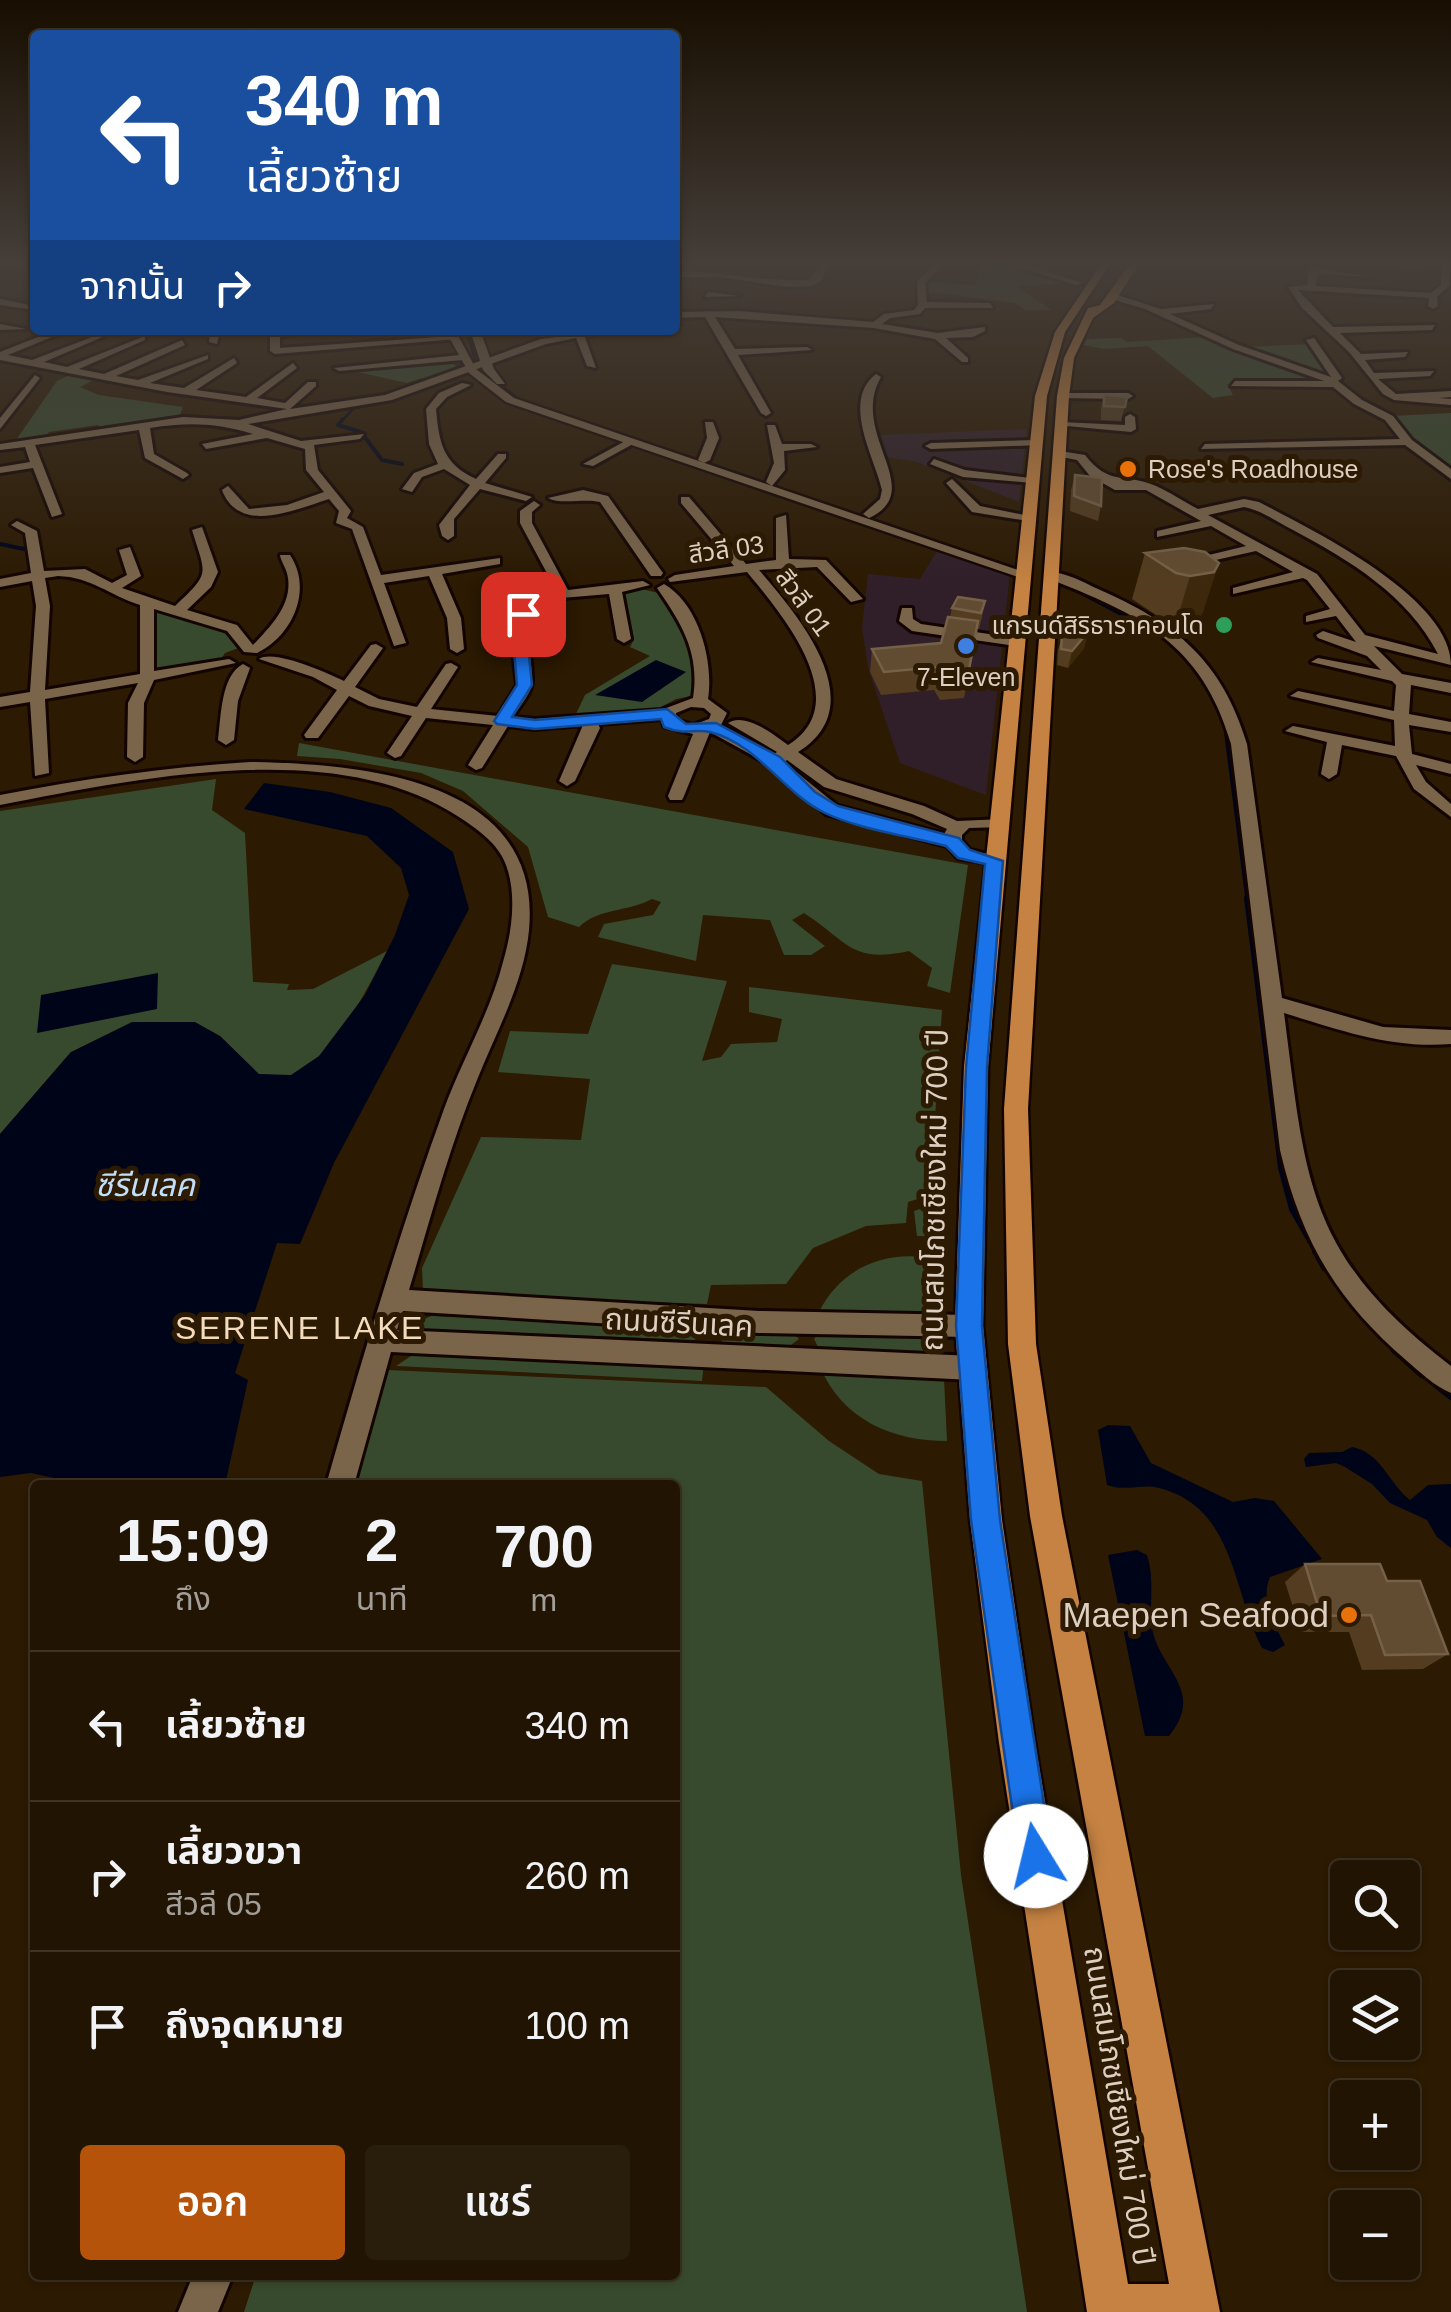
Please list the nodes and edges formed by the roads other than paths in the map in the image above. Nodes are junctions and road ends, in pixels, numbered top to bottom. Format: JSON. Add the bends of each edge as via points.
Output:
{"nodes":[{"id":1,"x":70,"y":369,"type":"edge"},
{"id":2,"x":124,"y":369,"type":"edge"},
{"id":3,"x":177,"y":369,"type":"edge"},
{"id":4,"x":222,"y":369,"type":"edge"},
{"id":5,"x":288,"y":369,"type":"edge"},
{"id":6,"x":396,"y":369,"type":"edge"},
{"id":7,"x":490,"y":369,"type":"edge"},
{"id":8,"x":741,"y":369,"type":"edge"},
{"id":9,"x":1047,"y":369,"type":"edge"},
{"id":10,"x":1067,"y":369,"type":"edge"},
{"id":11,"x":1298,"y":369,"type":"edge"},
{"id":12,"x":1332,"y":369,"type":"edge"},
{"id":13,"x":1366,"y":369,"type":"edge"},
{"id":14,"x":467,"y":370,"type":"junction"},
{"id":15,"x":1430,"y":373,"type":"dead end"},
{"id":16,"x":108,"y":376,"type":"junction"},
{"id":17,"x":1370,"y":376,"type":"junction"},
{"id":18,"x":876,"y":377,"type":"dead end"},
{"id":19,"x":34,"y":378,"type":"dead end"},
{"id":20,"x":1334,"y":382,"type":"junction"},
{"id":21,"x":140,"y":383,"type":"junction"},
{"id":22,"x":312,"y":384,"type":"dead end"},
{"id":23,"x":1234,"y":384,"type":"dead end"},
{"id":24,"x":187,"y":391,"type":"junction"},
{"id":25,"x":1451,"y":394,"type":"edge"},
{"id":26,"x":1062,"y":396,"type":"junction"},
{"id":27,"x":1128,"y":396,"type":"edge"},
{"id":28,"x":1394,"y":396,"type":"junction"},
{"id":29,"x":247,"y":401,"type":"junction"},
{"id":30,"x":1451,"y":402,"type":"edge"},
{"id":31,"x":353,"y":405,"type":"junction"},
{"id":32,"x":288,"y":409,"type":"junction"},
{"id":33,"x":766,"y":413,"type":"dead end"},
{"id":34,"x":1130,"y":417,"type":"edge"},
{"id":35,"x":239,"y":423,"type":"junction"},
{"id":36,"x":710,"y":424,"type":"dead end"},
{"id":37,"x":144,"y":425,"type":"junction"},
{"id":38,"x":0,"y":426,"type":"edge"},
{"id":39,"x":1061,"y":426,"type":"junction"},
{"id":40,"x":789,"y":433,"type":"dead end"},
{"id":41,"x":266,"y":434,"type":"junction"},
{"id":42,"x":29,"y":442,"type":"junction"},
{"id":43,"x":629,"y":442,"type":"junction"},
{"id":44,"x":1408,"y":442,"type":"junction"},
{"id":45,"x":305,"y":443,"type":"junction"},
{"id":46,"x":206,"y":446,"type":"dead end"},
{"id":47,"x":931,"y":446,"type":"dead end"},
{"id":48,"x":0,"y":447,"type":"edge"},
{"id":49,"x":810,"y":447,"type":"dead end"},
{"id":50,"x":1205,"y":447,"type":"dead end"},
{"id":51,"x":778,"y":448,"type":"junction"},
{"id":52,"x":1048,"y":449,"type":"junction"},
{"id":53,"x":502,"y":456,"type":"dead end"},
{"id":54,"x":934,"y":462,"type":"dead end"},
{"id":55,"x":705,"y":463,"type":"junction"},
{"id":56,"x":37,"y":464,"type":"junction"},
{"id":57,"x":588,"y":464,"type":"dead end"},
{"id":58,"x":445,"y":465,"type":"junction"},
{"id":59,"x":0,"y":470,"type":"edge"},
{"id":60,"x":183,"y":474,"type":"dead end"},
{"id":61,"x":1451,"y":475,"type":"edge"},
{"id":62,"x":554,"y":479,"type":"dead end"},
{"id":63,"x":1032,"y":479,"type":"junction"},
{"id":64,"x":772,"y":482,"type":"junction"},
{"id":65,"x":479,"y":483,"type":"junction"},
{"id":66,"x":952,"y":483,"type":"dead end"},
{"id":67,"x":408,"y":489,"type":"dead end"},
{"id":68,"x":228,"y":490,"type":"dead end"},
{"id":69,"x":331,"y":494,"type":"junction"},
{"id":70,"x":549,"y":496,"type":"junction"},
{"id":71,"x":685,"y":500,"type":"dead end"},
{"id":72,"x":530,"y":501,"type":"junction"},
{"id":73,"x":1198,"y":513,"type":"junction"},
{"id":74,"x":56,"y":514,"type":"dead end"},
{"id":75,"x":869,"y":514,"type":"junction"},
{"id":76,"x":1028,"y":517,"type":"junction"},
{"id":77,"x":782,"y":518,"type":"dead end"},
{"id":78,"x":1213,"y":522,"type":"junction"},
{"id":79,"x":17,"y":524,"type":"dead end"},
{"id":80,"x":198,"y":530,"type":"dead end"},
{"id":81,"x":1161,"y":534,"type":"dead end"},
{"id":82,"x":448,"y":536,"type":"dead end"},
{"id":83,"x":1258,"y":547,"type":"junction"},
{"id":84,"x":126,"y":550,"type":"dead end"},
{"id":85,"x":286,"y":558,"type":"dead end"},
{"id":86,"x":495,"y":561,"type":"dead end"},
{"id":87,"x":783,"y":563,"type":"junction"},
{"id":88,"x":1181,"y":566,"type":"edge"},
{"id":89,"x":746,"y":568,"type":"junction"},
{"id":90,"x":434,"y":571,"type":"junction"},
{"id":91,"x":1033,"y":572,"type":"junction"},
{"id":92,"x":656,"y":573,"type":"junction"},
{"id":93,"x":1305,"y":573,"type":"junction"},
{"id":94,"x":40,"y":576,"type":"junction"},
{"id":95,"x":556,"y":578,"type":"junction"},
{"id":96,"x":376,"y":580,"type":"junction"},
{"id":97,"x":0,"y":582,"type":"edge"},
{"id":98,"x":670,"y":583,"type":"junction"},
{"id":99,"x":643,"y":585,"type":"junction"},
{"id":100,"x":112,"y":588,"type":"junction"},
{"id":101,"x":615,"y":589,"type":"junction"},
{"id":102,"x":1238,"y":590,"type":"dead end"},
{"id":103,"x":566,"y":595,"type":"junction"},
{"id":104,"x":534,"y":596,"type":"junction"},
{"id":105,"x":856,"y":599,"type":"dead end"},
{"id":106,"x":147,"y":602,"type":"junction"},
{"id":107,"x":180,"y":609,"type":"junction"},
{"id":108,"x":1341,"y":610,"type":"junction"},
{"id":109,"x":907,"y":611,"type":"dead end"},
{"id":110,"x":1310,"y":618,"type":"dead end"},
{"id":111,"x":1423,"y":622,"type":"junction"},
{"id":112,"x":1451,"y":624,"type":"edge"},
{"id":113,"x":1323,"y":635,"type":"dead end"},
{"id":114,"x":624,"y":639,"type":"dead end"},
{"id":115,"x":1016,"y":642,"type":"junction"},
{"id":116,"x":399,"y":643,"type":"dead end"},
{"id":117,"x":1368,"y":646,"type":"junction"},
{"id":118,"x":376,"y":648,"type":"dead end"},
{"id":119,"x":457,"y":650,"type":"dead end"},
{"id":120,"x":257,"y":652,"type":"junction"},
{"id":121,"x":1318,"y":662,"type":"dead end"},
{"id":122,"x":236,"y":666,"type":"junction"},
{"id":123,"x":451,"y":667,"type":"dead end"},
{"id":124,"x":1398,"y":678,"type":"junction"},
{"id":125,"x":146,"y":680,"type":"junction"},
{"id":126,"x":344,"y":688,"type":"junction"},
{"id":127,"x":1451,"y":688,"type":"edge"},
{"id":128,"x":37,"y":696,"type":"junction"},
{"id":129,"x":1298,"y":696,"type":"dead end"},
{"id":130,"x":0,"y":702,"type":"edge"},
{"id":131,"x":700,"y":702,"type":"junction"},
{"id":132,"x":421,"y":713,"type":"junction"},
{"id":133,"x":667,"y":714,"type":"junction"},
{"id":134,"x":1401,"y":716,"type":"junction"},
{"id":135,"x":589,"y":720,"type":"junction"},
{"id":136,"x":502,"y":721,"type":"junction"},
{"id":137,"x":711,"y":724,"type":"junction"},
{"id":138,"x":1451,"y":726,"type":"edge"},
{"id":139,"x":1293,"y":731,"type":"dead end"},
{"id":140,"x":312,"y":735,"type":"dead end"},
{"id":141,"x":226,"y":740,"type":"dead end"},
{"id":142,"x":1336,"y":740,"type":"junction"},
{"id":143,"x":394,"y":753,"type":"dead end"},
{"id":144,"x":1405,"y":755,"type":"junction"},
{"id":145,"x":782,"y":757,"type":"junction"},
{"id":146,"x":135,"y":758,"type":"dead end"},
{"id":147,"x":476,"y":765,"type":"dead end"},
{"id":148,"x":1451,"y":768,"type":"edge"},
{"id":149,"x":41,"y":773,"type":"dead end"},
{"id":150,"x":1329,"y":774,"type":"dead end"},
{"id":151,"x":1451,"y":779,"type":"edge"},
{"id":152,"x":567,"y":781,"type":"dead end"},
{"id":153,"x":676,"y":796,"type":"dead end"},
{"id":154,"x":1432,"y":799,"type":"junction"},
{"id":155,"x":0,"y":800,"type":"edge"},
{"id":156,"x":918,"y":810,"type":"junction"},
{"id":157,"x":1451,"y":812,"type":"edge"},
{"id":158,"x":1000,"y":823,"type":"junction"},
{"id":159,"x":902,"y":830,"type":"junction"},
{"id":160,"x":955,"y":834,"type":"junction"},
{"id":161,"x":994,"y":861,"type":"junction"},
{"id":162,"x":1272,"y":1002,"type":"junction"},
{"id":163,"x":1451,"y":1038,"type":"edge"},
{"id":164,"x":395,"y":1300,"type":"junction"},
{"id":165,"x":969,"y":1326,"type":"junction"},
{"id":166,"x":380,"y":1340,"type":"junction"},
{"id":167,"x":974,"y":1368,"type":"junction"},
{"id":168,"x":1451,"y":1382,"type":"edge"},
{"id":169,"x":341,"y":1480,"type":"edge"},
{"id":170,"x":211,"y":2280,"type":"edge"},
{"id":171,"x":1109,"y":2309,"type":"edge"},
{"id":172,"x":1196,"y":2310,"type":"edge"},
{"id":173,"x":198,"y":2312,"type":"edge"}],
"edges":[{"from":1,"to":16,"type":"street"},
{"from":2,"to":16,"type":"street"},
{"from":3,"to":21,"type":"street"},
{"from":4,"to":24,"type":"street"},
{"from":5,"to":29,"type":"street"},
{"from":6,"to":14,"type":"street"},
{"from":7,"to":55,"type":"street","via":[[525,398]]},
{"from":8,"to":33,"type":"street"},
{"from":9,"to":52,"type":"main road","name":"ถนนสมโภชเชียงใหม่ 700 ปี"},
{"from":10,"to":26,"type":"main road","name":"ถนนสมโภชเชียงใหม่ 700 ปี"},
{"from":11,"to":20,"type":"street"},
{"from":12,"to":20,"type":"street"},
{"from":13,"to":17,"type":"street"},
{"from":14,"to":31,"type":"street"},
{"from":14,"to":43,"type":"street","via":[[510,400]]},
{"from":14,"to":58,"type":"street","via":[[431,408],[436,452]]},
{"from":15,"to":17,"type":"street"},
{"from":16,"to":21,"type":"street"},
{"from":17,"to":28,"type":"street"},
{"from":18,"to":75,"type":"street","via":[[864,396],[888,490]]},
{"from":19,"to":38,"type":"street"},
{"from":20,"to":23,"type":"street"},
{"from":20,"to":44,"type":"street","via":[[1389,418]]},
{"from":21,"to":24,"type":"street"},
{"from":22,"to":32,"type":"street"},
{"from":24,"to":29,"type":"street"},
{"from":25,"to":28,"type":"street"},
{"from":26,"to":27,"type":"street"},
{"from":26,"to":39,"type":"main road","name":"ถนนสมโภชเชียงใหม่ 700 ปี"},
{"from":28,"to":30,"type":"street"},
{"from":29,"to":32,"type":"street"},
{"from":31,"to":32,"type":"street"},
{"from":31,"to":45,"type":"street","via":[[365,434]]},
{"from":32,"to":35,"type":"street"},
{"from":34,"to":39,"type":"street","via":[[1131,429]]},
{"from":35,"to":37,"type":"street"},
{"from":35,"to":41,"type":"street"},
{"from":36,"to":55,"type":"street","via":[[714,438]]},
{"from":37,"to":42,"type":"street"},
{"from":37,"to":60,"type":"street","via":[[149,456]]},
{"from":39,"to":52,"type":"main road","name":"ถนนสมโภชเชียงใหม่ 700 ปี"},
{"from":40,"to":51,"type":"street","via":[[772,430]]},
{"from":41,"to":45,"type":"street"},
{"from":41,"to":46,"type":"street"},
{"from":42,"to":48,"type":"street"},
{"from":42,"to":56,"type":"street"},
{"from":43,"to":55,"type":"street"},
{"from":43,"to":57,"type":"street"},
{"from":44,"to":50,"type":"street"},
{"from":44,"to":61,"type":"street"},
{"from":45,"to":69,"type":"street","via":[[312,470]]},
{"from":47,"to":52,"type":"street"},
{"from":49,"to":51,"type":"street"},
{"from":51,"to":64,"type":"street","via":[[781,464]]},
{"from":52,"to":63,"type":"main road","name":"ถนนสมโภชเชียงใหม่ 700 ปี"},
{"from":52,"to":73,"type":"street","via":[[1082,457],[1112,485]]},
{"from":52,"to":91,"type":"main road","name":"ถนนสมโภชเชียงใหม่ 700 ปี"},
{"from":53,"to":65,"type":"street"},
{"from":54,"to":63,"type":"street"},
{"from":55,"to":64,"type":"street"},
{"from":55,"to":91,"type":"street"},
{"from":56,"to":59,"type":"street"},
{"from":56,"to":74,"type":"street"},
{"from":58,"to":65,"type":"street"},
{"from":58,"to":67,"type":"street","via":[[418,476]]},
{"from":62,"to":70,"type":"street"},
{"from":63,"to":76,"type":"main road","name":"ถนนสมโภชเชียงใหม่ 700 ปี"},
{"from":64,"to":75,"type":"street"},
{"from":65,"to":72,"type":"street"},
{"from":65,"to":82,"type":"street","via":[[448,518]]},
{"from":66,"to":76,"type":"street","via":[[976,509]]},
{"from":68,"to":69,"type":"street","via":[[246,513]]},
{"from":69,"to":96,"type":"street","via":[[345,512],[337,525],[358,527]]},
{"from":70,"to":72,"type":"street","via":[[548,504]]},
{"from":70,"to":92,"type":"street","via":[[604,499]]},
{"from":71,"to":89,"type":"street","name":"สีวลี 01"},
{"from":72,"to":95,"type":"street","via":[[526,523]]},
{"from":73,"to":78,"type":"street"},
{"from":73,"to":111,"type":"street","via":[[1255,505],[1376,572]]},
{"from":75,"to":91,"type":"street"},
{"from":76,"to":91,"type":"main road","name":"ถนนสมโภชเชียงใหม่ 700 ปี"},
{"from":77,"to":87,"type":"street"},
{"from":78,"to":81,"type":"street"},
{"from":78,"to":83,"type":"street"},
{"from":79,"to":94,"type":"street","via":[[31,530]]},
{"from":80,"to":107,"type":"street","via":[[212,572]]},
{"from":83,"to":88,"type":"street"},
{"from":83,"to":93,"type":"street"},
{"from":84,"to":100,"type":"street","via":[[134,576]]},
{"from":85,"to":120,"type":"street","via":[[296,596]]},
{"from":86,"to":90,"type":"street"},
{"from":87,"to":89,"type":"street","name":"สีวลี 03"},
{"from":87,"to":105,"type":"street","via":[[820,564]]},
{"from":89,"to":98,"type":"street","name":"สีวลี 03"},
{"from":89,"to":145,"type":"street","name":"สีวลี 01","via":[[799,630],[819,662],[825,688],[820,720]]},
{"from":90,"to":96,"type":"street"},
{"from":90,"to":119,"type":"street","via":[[454,618]]},
{"from":91,"to":115,"type":"main road","name":"ถนนสมโภชเชียงใหม่ 700 ปี"},
{"from":91,"to":162,"type":"street","via":[[1128,607],[1158,626],[1189,650],[1224,694],[1238,744]]},
{"from":91,"to":172,"type":"main road","name":"ถนนสมโภชเชียงใหม่ 700 ปี","via":[[1016,1109],[1022,1344],[1046,1516]]},
{"from":92,"to":98,"type":"street"},
{"from":92,"to":99,"type":"street","via":[[642,578]]},
{"from":93,"to":102,"type":"street"},
{"from":93,"to":108,"type":"street"},
{"from":94,"to":97,"type":"street"},
{"from":94,"to":100,"type":"street","via":[[85,573]]},
{"from":94,"to":128,"type":"street"},
{"from":95,"to":103,"type":"street"},
{"from":95,"to":104,"type":"street"},
{"from":96,"to":116,"type":"street"},
{"from":98,"to":99,"type":"street"},
{"from":98,"to":131,"type":"street","name":"สีวลี 03","via":[[699,642]]},
{"from":99,"to":101,"type":"street"},
{"from":100,"to":106,"type":"street"},
{"from":101,"to":103,"type":"street"},
{"from":101,"to":114,"type":"street"},
{"from":103,"to":104,"type":"street"},
{"from":104,"to":136,"type":"street","via":[[519,627],[525,685]]},
{"from":106,"to":107,"type":"street"},
{"from":106,"to":125,"type":"street"},
{"from":107,"to":120,"type":"street","via":[[232,628]]},
{"from":108,"to":110,"type":"street"},
{"from":108,"to":117,"type":"street"},
{"from":109,"to":115,"type":"street","via":[[906,621],[917,628]]},
{"from":111,"to":112,"type":"street"},
{"from":111,"to":117,"type":"street","via":[[1449,661]]},
{"from":113,"to":117,"type":"street"},
{"from":115,"to":158,"type":"main road","name":"ถนนสมโภชเชียงใหม่ 700 ปี"},
{"from":117,"to":124,"type":"street"},
{"from":118,"to":126,"type":"street"},
{"from":120,"to":122,"type":"street"},
{"from":120,"to":126,"type":"street"},
{"from":121,"to":124,"type":"street"},
{"from":122,"to":125,"type":"street"},
{"from":122,"to":141,"type":"street"},
{"from":123,"to":132,"type":"street"},
{"from":124,"to":127,"type":"street"},
{"from":124,"to":134,"type":"street","via":[[1404,684]]},
{"from":125,"to":128,"type":"street"},
{"from":125,"to":146,"type":"street","via":[[136,704]]},
{"from":126,"to":132,"type":"street","via":[[374,703]]},
{"from":126,"to":140,"type":"street"},
{"from":128,"to":130,"type":"street"},
{"from":128,"to":149,"type":"street"},
{"from":129,"to":134,"type":"street"},
{"from":131,"to":133,"type":"street","via":[[680,703]]},
{"from":131,"to":137,"type":"street","via":[[714,708]]},
{"from":132,"to":136,"type":"street"},
{"from":132,"to":143,"type":"street"},
{"from":133,"to":135,"type":"street"},
{"from":133,"to":137,"type":"street","via":[[676,727]]},
{"from":134,"to":138,"type":"street"},
{"from":134,"to":144,"type":"street"},
{"from":135,"to":136,"type":"street"},
{"from":135,"to":152,"type":"street","via":[[592,728]]},
{"from":136,"to":147,"type":"street"},
{"from":137,"to":145,"type":"street"},
{"from":137,"to":153,"type":"street"},
{"from":139,"to":142,"type":"street"},
{"from":142,"to":144,"type":"street"},
{"from":142,"to":150,"type":"street"},
{"from":144,"to":148,"type":"street"},
{"from":144,"to":154,"type":"street","via":[[1421,792]]},
{"from":145,"to":156,"type":"street","via":[[830,782]]},
{"from":145,"to":159,"type":"street","via":[[810,795],[832,810]]},
{"from":151,"to":154,"type":"street"},
{"from":154,"to":157,"type":"street"},
{"from":155,"to":164,"type":"street","via":[[158,774],[311,768],[422,787],[460,804],[509,850],[522,911],[512,967],[456,1107]]},
{"from":156,"to":159,"type":"street"},
{"from":156,"to":160,"type":"street"},
{"from":158,"to":160,"type":"street","via":[[976,821]]},
{"from":158,"to":161,"type":"main road","name":"ถนนสมโภชเชียงใหม่ 700 ปี"},
{"from":159,"to":160,"type":"street"},
{"from":160,"to":161,"type":"street","via":[[964,854]]},
{"from":161,"to":165,"type":"main road","name":"ถนนสมโภชเชียงใหม่ 700 ปี","via":[[976,1067]]},
{"from":162,"to":163,"type":"street","via":[[1397,1035]]},
{"from":162,"to":168,"type":"street","via":[[1291,1150],[1308,1213],[1331,1258],[1382,1321]]},
{"from":164,"to":165,"type":"street","name":"ถนนซีรีนเลค","via":[[759,1322]]},
{"from":164,"to":166,"type":"street"},
{"from":165,"to":167,"type":"main road","name":"ถนนสมโภชเชียงใหม่ 700 ปี"},
{"from":166,"to":167,"type":"street","name":"ถนนซีรีนเลค"},
{"from":166,"to":169,"type":"street"},
{"from":167,"to":171,"type":"main road","name":"ถนนสมโภชเชียงใหม่ 700 ปี","via":[[986,1520],[1017,1744]]},
{"from":170,"to":173,"type":"street"},
{"from":171,"to":172,"type":"main road"}]}
